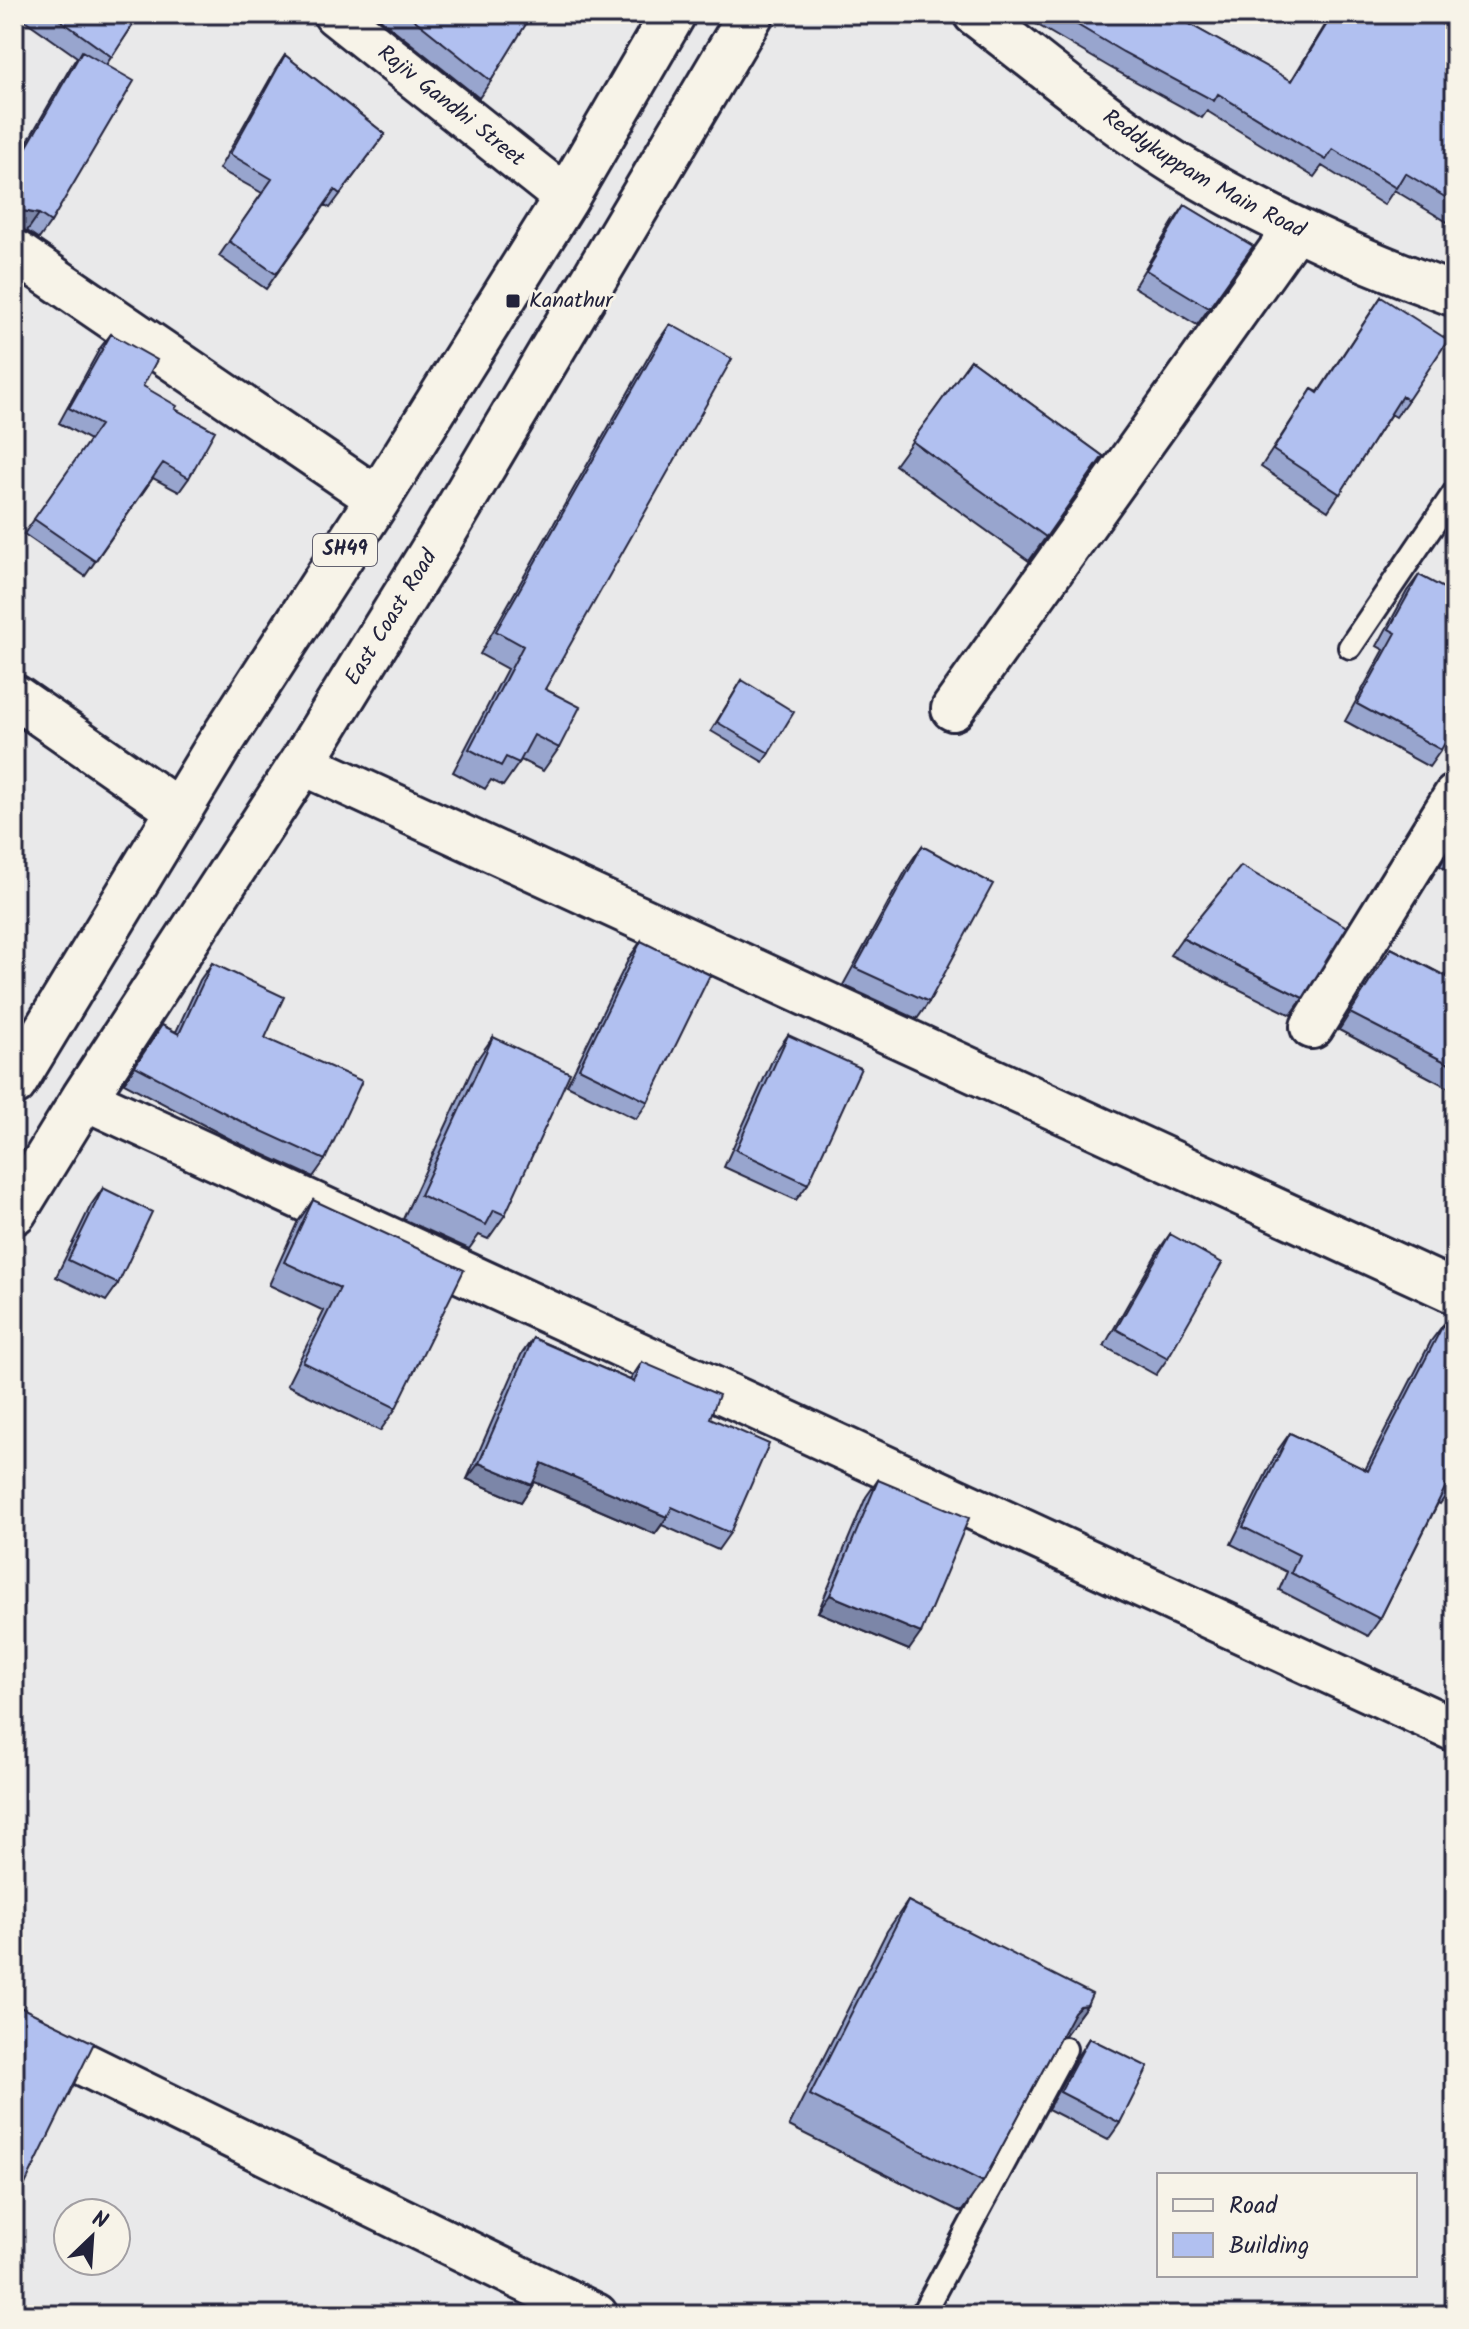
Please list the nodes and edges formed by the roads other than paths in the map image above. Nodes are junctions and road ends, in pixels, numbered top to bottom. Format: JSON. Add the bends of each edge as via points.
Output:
{"nodes":[{"id":1,"x":335,"y":14,"type":"edge"},
{"id":2,"x":673,"y":14,"type":"edge"},
{"id":3,"x":751,"y":14,"type":"edge"},
{"id":4,"x":975,"y":14,"type":"edge"},
{"id":5,"x":566,"y":198,"type":"junction"},
{"id":6,"x":1295,"y":229,"type":"junction"},
{"id":7,"x":14,"y":251,"type":"edge"},
{"id":8,"x":1455,"y":295,"type":"edge"},
{"id":9,"x":1455,"y":492,"type":"edge"},
{"id":10,"x":378,"y":499,"type":"junction"},
{"id":11,"x":1350,"y":647,"type":"dead end"},
{"id":12,"x":14,"y":696,"type":"edge"},
{"id":13,"x":953,"y":709,"type":"dead end"},
{"id":14,"x":302,"y":763,"type":"junction"},
{"id":15,"x":1455,"y":796,"type":"edge"},
{"id":16,"x":179,"y":811,"type":"junction"},
{"id":17,"x":1312,"y":1027,"type":"dead end"},
{"id":18,"x":14,"y":1083,"type":"edge"},
{"id":19,"x":84,"y":1098,"type":"junction"},
{"id":20,"x":14,"y":1212,"type":"edge"},
{"id":21,"x":1455,"y":1292,"type":"edge"},
{"id":22,"x":1455,"y":1730,"type":"edge"},
{"id":23,"x":14,"y":2030,"type":"edge"},
{"id":24,"x":1065,"y":2049,"type":"edge"},
{"id":25,"x":596,"y":2315,"type":"edge"},
{"id":26,"x":922,"y":2315,"type":"edge"}],
"edges":[{"from":1,"to":5,"type":"street","name":"Rajiv Gandhi Street"},
{"from":2,"to":5,"type":"main road","number":"SH49"},
{"from":3,"to":14,"type":"main road","name":"East Coast Road"},
{"from":4,"to":6,"type":"street","name":"Reddykuppam Main Road","via":[[1175,163]]},
{"from":5,"to":10,"type":"main road","number":"SH49"},
{"from":6,"to":8,"type":"street","name":"Reddykuppam Main Road"},
{"from":6,"to":13,"type":"street"},
{"from":7,"to":10,"type":"street"},
{"from":9,"to":11,"type":"lane"},
{"from":10,"to":16,"type":"main road","number":"SH49"},
{"from":12,"to":16,"type":"street"},
{"from":14,"to":19,"type":"main road","name":"East Coast Road"},
{"from":14,"to":21,"type":"street"},
{"from":15,"to":17,"type":"street"},
{"from":16,"to":18,"type":"main road","number":"SH49"},
{"from":19,"to":20,"type":"main road","name":"East Coast Road"},
{"from":19,"to":22,"type":"street"},
{"from":23,"to":25,"type":"street"},
{"from":24,"to":26,"type":"lane"}]}
